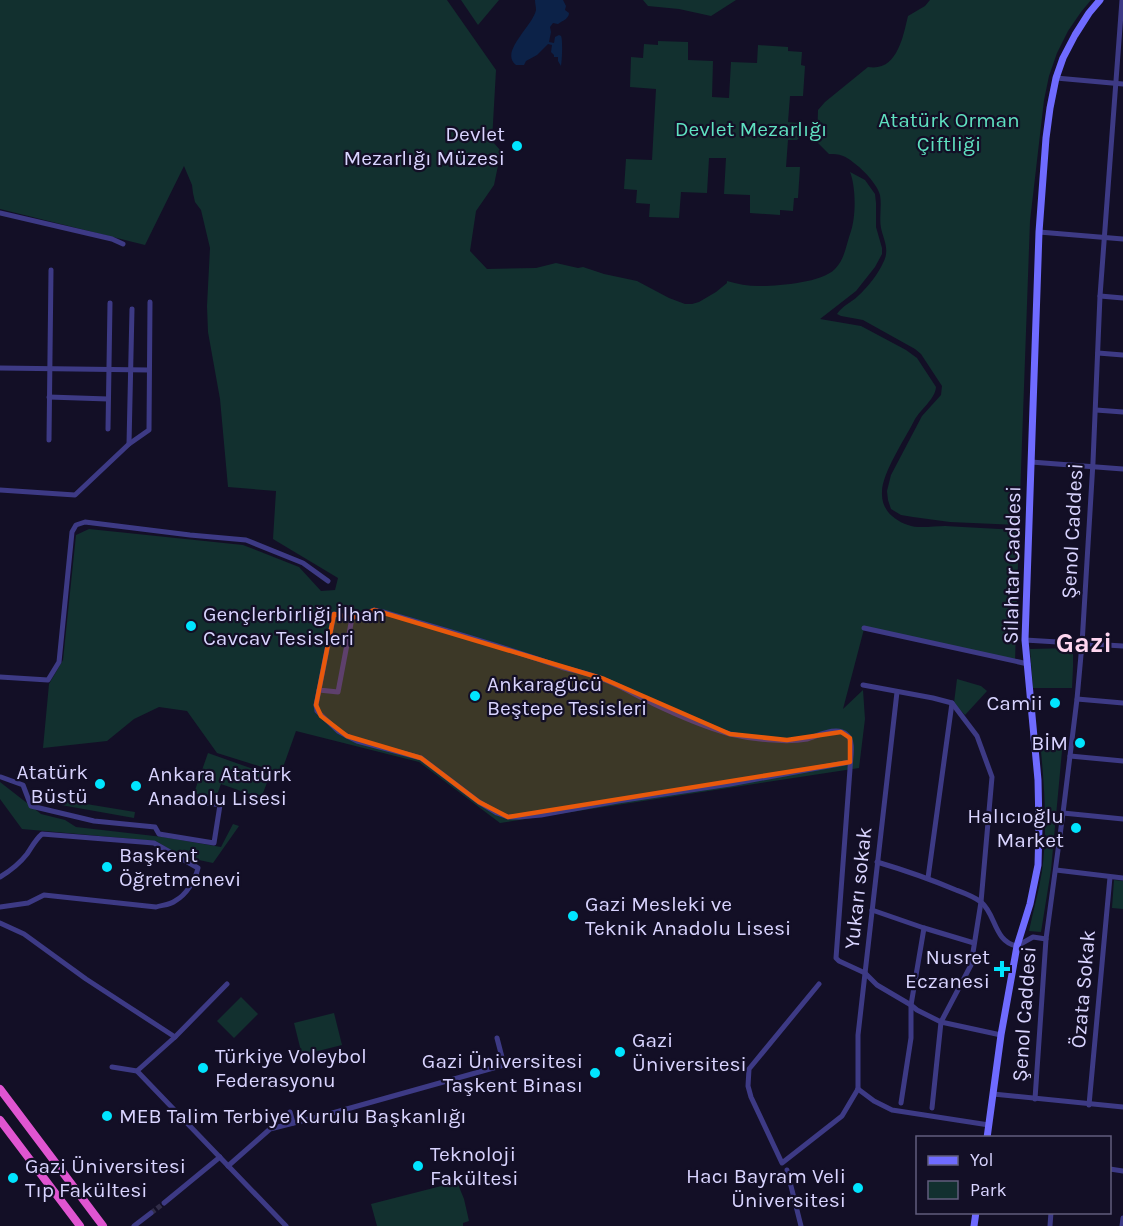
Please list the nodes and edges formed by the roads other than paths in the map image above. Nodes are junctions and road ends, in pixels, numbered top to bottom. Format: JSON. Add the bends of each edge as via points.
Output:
{"nodes":[{"id":1,"x":1100,"y":0,"type":"edge"},
{"id":2,"x":1122,"y":0,"type":"edge"},
{"id":3,"x":1056,"y":78,"type":"junction"},
{"id":4,"x":1120,"y":84,"type":"edge"},
{"id":5,"x":0,"y":213,"type":"edge"},
{"id":6,"x":1039,"y":232,"type":"junction"},
{"id":7,"x":1106,"y":237,"type":"junction"},
{"id":8,"x":1123,"y":239,"type":"edge"},
{"id":9,"x":123,"y":244,"type":"dead end"},
{"id":10,"x":51,"y":270,"type":"dead end"},
{"id":11,"x":1100,"y":296,"type":"junction"},
{"id":12,"x":1123,"y":297,"type":"edge"},
{"id":13,"x":150,"y":302,"type":"dead end"},
{"id":14,"x":110,"y":303,"type":"dead end"},
{"id":15,"x":132,"y":309,"type":"dead end"},
{"id":16,"x":1098,"y":353,"type":"junction"},
{"id":17,"x":1123,"y":355,"type":"edge"},
{"id":18,"x":0,"y":368,"type":"edge"},
{"id":19,"x":50,"y":369,"type":"junction"},
{"id":20,"x":109,"y":369,"type":"junction"},
{"id":21,"x":131,"y":370,"type":"junction"},
{"id":22,"x":149,"y":370,"type":"junction"},
{"id":23,"x":49,"y":398,"type":"junction"},
{"id":24,"x":108,"y":399,"type":"junction"},
{"id":25,"x":1095,"y":410,"type":"junction"},
{"id":26,"x":1123,"y":412,"type":"edge"},
{"id":27,"x":108,"y":429,"type":"dead end"},
{"id":28,"x":49,"y":440,"type":"dead end"},
{"id":29,"x":129,"y":444,"type":"junction"},
{"id":30,"x":1031,"y":462,"type":"junction"},
{"id":31,"x":1093,"y":468,"type":"junction"},
{"id":32,"x":1123,"y":469,"type":"edge"},
{"id":33,"x":0,"y":490,"type":"edge"},
{"id":34,"x":328,"y":581,"type":"dead end"},
{"id":35,"x":352,"y":618,"type":"junction"},
{"id":36,"x":864,"y":628,"type":"dead end"},
{"id":37,"x":1025,"y":640,"type":"junction"},
{"id":38,"x":1082,"y":644,"type":"junction"},
{"id":39,"x":1123,"y":646,"type":"edge"},
{"id":40,"x":1028,"y":664,"type":"junction"},
{"id":41,"x":0,"y":677,"type":"edge"},
{"id":42,"x":863,"y":685,"type":"dead end"},
{"id":43,"x":319,"y":690,"type":"junction"},
{"id":44,"x":897,"y":692,"type":"junction"},
{"id":45,"x":1077,"y":699,"type":"junction"},
{"id":46,"x":952,"y":703,"type":"junction"},
{"id":47,"x":1123,"y":703,"type":"edge"},
{"id":48,"x":1070,"y":756,"type":"junction"},
{"id":49,"x":1123,"y":761,"type":"edge"},
{"id":50,"x":850,"y":762,"type":"junction"},
{"id":51,"x":1,"y":777,"type":"edge"},
{"id":52,"x":188,"y":800,"type":"dead end"},
{"id":53,"x":1064,"y":813,"type":"junction"},
{"id":54,"x":1123,"y":819,"type":"edge"},
{"id":55,"x":877,"y":862,"type":"junction"},
{"id":56,"x":1056,"y":870,"type":"junction"},
{"id":57,"x":0,"y":877,"type":"edge"},
{"id":58,"x":1110,"y":877,"type":"junction"},
{"id":59,"x":928,"y":878,"type":"junction"},
{"id":60,"x":1123,"y":878,"type":"edge"},
{"id":61,"x":981,"y":902,"type":"junction"},
{"id":62,"x":0,"y":907,"type":"edge"},
{"id":63,"x":872,"y":910,"type":"junction"},
{"id":64,"x":0,"y":923,"type":"edge"},
{"id":65,"x":924,"y":928,"type":"junction"},
{"id":66,"x":1046,"y":939,"type":"junction"},
{"id":67,"x":974,"y":943,"type":"junction"},
{"id":68,"x":1017,"y":946,"type":"junction"},
{"id":69,"x":865,"y":973,"type":"junction"},
{"id":70,"x":227,"y":984,"type":"dead end"},
{"id":71,"x":819,"y":984,"type":"dead end"},
{"id":72,"x":911,"y":1005,"type":"junction"},
{"id":73,"x":941,"y":1022,"type":"junction"},
{"id":74,"x":1001,"y":1035,"type":"junction"},
{"id":75,"x":176,"y":1037,"type":"junction"},
{"id":76,"x":497,"y":1038,"type":"dead end"},
{"id":77,"x":112,"y":1067,"type":"dead end"},
{"id":78,"x":137,"y":1071,"type":"junction"},
{"id":79,"x":0,"y":1089,"type":"edge"},
{"id":80,"x":858,"y":1089,"type":"junction"},
{"id":81,"x":993,"y":1094,"type":"junction"},
{"id":82,"x":1035,"y":1099,"type":"junction"},
{"id":83,"x":902,"y":1103,"type":"dead end"},
{"id":84,"x":1089,"y":1105,"type":"junction"},
{"id":85,"x":1123,"y":1107,"type":"edge"},
{"id":86,"x":932,"y":1108,"type":"dead end"},
{"id":87,"x":290,"y":1112,"type":"dead end"},
{"id":88,"x":0,"y":1120,"type":"edge"},
{"id":89,"x":293,"y":1123,"type":"junction"},
{"id":90,"x":989,"y":1125,"type":"junction"},
{"id":91,"x":987,"y":1136,"type":"edge"},
{"id":92,"x":220,"y":1157,"type":"junction"},
{"id":93,"x":228,"y":1166,"type":"junction"},
{"id":94,"x":787,"y":1170,"type":"dead end"},
{"id":95,"x":164,"y":1203,"type":"tunnel mouth"},
{"id":96,"x":151,"y":1213,"type":"tunnel mouth"},
{"id":97,"x":1123,"y":1218,"type":"edge"},
{"id":98,"x":801,"y":1224,"type":"edge"},
{"id":99,"x":80,"y":1226,"type":"edge"},
{"id":100,"x":103,"y":1226,"type":"edge"},
{"id":101,"x":134,"y":1226,"type":"edge"},
{"id":102,"x":286,"y":1226,"type":"edge"},
{"id":103,"x":1122,"y":1226,"type":"edge"}],
"edges":[{"from":1,"to":3,"type":"main road","name":"Silahtar Caddesi","via":[[1075,34]]},
{"from":2,"to":4,"type":"street","name":"Şenol Caddesi"},
{"from":3,"to":4,"type":"street"},
{"from":3,"to":6,"type":"main road","name":"Silahtar Caddesi","via":[[1046,138]]},
{"from":4,"to":7,"type":"street","name":"Şenol Caddesi"},
{"from":5,"to":9,"type":"street"},
{"from":6,"to":7,"type":"street"},
{"from":6,"to":30,"type":"main road","name":"Silahtar Caddesi"},
{"from":7,"to":8,"type":"street"},
{"from":7,"to":11,"type":"street","name":"Şenol Caddesi"},
{"from":10,"to":19,"type":"street"},
{"from":11,"to":12,"type":"street"},
{"from":11,"to":16,"type":"street","name":"Şenol Caddesi"},
{"from":13,"to":22,"type":"street"},
{"from":14,"to":20,"type":"street"},
{"from":15,"to":21,"type":"street"},
{"from":16,"to":17,"type":"street"},
{"from":16,"to":25,"type":"street","name":"Şenol Caddesi"},
{"from":18,"to":19,"type":"street"},
{"from":19,"to":20,"type":"street"},
{"from":19,"to":23,"type":"street"},
{"from":20,"to":21,"type":"street"},
{"from":20,"to":24,"type":"street"},
{"from":21,"to":22,"type":"street"},
{"from":21,"to":29,"type":"street"},
{"from":22,"to":29,"type":"street","via":[[148,430]]},
{"from":23,"to":24,"type":"street"},
{"from":23,"to":28,"type":"street"},
{"from":24,"to":27,"type":"street"},
{"from":25,"to":26,"type":"street"},
{"from":25,"to":31,"type":"street","name":"Şenol Caddesi"},
{"from":29,"to":33,"type":"street","via":[[75,495]]},
{"from":30,"to":31,"type":"street"},
{"from":30,"to":37,"type":"main road","name":"Silahtar Caddesi"},
{"from":31,"to":32,"type":"street"},
{"from":31,"to":38,"type":"street","name":"Şenol Caddesi"},
{"from":34,"to":41,"type":"street","via":[[303,564],[246,540],[85,522],[76,525],[72,532],[58,662],[48,680]]},
{"from":35,"to":43,"type":"street","via":[[338,692]]},
{"from":35,"to":43,"type":"street","via":[[334,614]]},
{"from":35,"to":50,"type":"street","via":[[374,610],[500,646],[604,679],[730,734],[787,740],[841,732],[850,738]]},
{"from":36,"to":40,"type":"street"},
{"from":37,"to":38,"type":"street"},
{"from":37,"to":40,"type":"main road","name":"Silahtar Caddesi"},
{"from":38,"to":39,"type":"street"},
{"from":38,"to":45,"type":"street","name":"Şenol Caddesi"},
{"from":40,"to":68,"type":"main road","name":"Silahtar Caddesi","via":[[1038,780],[1038,865]]},
{"from":42,"to":44,"type":"street"},
{"from":43,"to":50,"type":"street","via":[[317,711],[338,731],[357,741],[421,758],[479,802],[508,816],[541,815]]},
{"from":44,"to":46,"type":"street"},
{"from":44,"to":55,"type":"street","name":"Yukarı sokak"},
{"from":45,"to":47,"type":"street"},
{"from":45,"to":48,"type":"street","name":"Şenol Caddesi"},
{"from":46,"to":59,"type":"street"},
{"from":46,"to":61,"type":"street","via":[[977,736],[992,777]]},
{"from":48,"to":49,"type":"street"},
{"from":48,"to":53,"type":"street","name":"Şenol Caddesi"},
{"from":50,"to":69,"type":"street","via":[[836,958]]},
{"from":51,"to":52,"type":"street","via":[[23,785],[31,806],[94,821],[156,827],[159,834],[214,843],[220,805]]},
{"from":53,"to":54,"type":"street"},
{"from":53,"to":56,"type":"street","name":"Şenol Caddesi"},
{"from":55,"to":59,"type":"street"},
{"from":55,"to":63,"type":"street","name":"Yukarı sokak"},
{"from":56,"to":58,"type":"street"},
{"from":56,"to":66,"type":"street","name":"Şenol Caddesi"},
{"from":57,"to":62,"type":"street","via":[[27,855],[42,834],[154,843],[198,868],[185,894],[174,903],[156,907],[44,895],[28,903]]},
{"from":58,"to":60,"type":"street"},
{"from":58,"to":84,"type":"street","name":"Özata Sokak"},
{"from":59,"to":61,"type":"street"},
{"from":61,"to":67,"type":"street"},
{"from":61,"to":68,"type":"street","via":[[1006,942]]},
{"from":63,"to":65,"type":"street"},
{"from":63,"to":69,"type":"street","name":"Yukarı sokak"},
{"from":64,"to":75,"type":"street","via":[[24,934]]},
{"from":65,"to":67,"type":"street"},
{"from":65,"to":72,"type":"street"},
{"from":66,"to":68,"type":"street","via":[[1033,937]]},
{"from":66,"to":82,"type":"street","name":"Şenol Caddesi"},
{"from":67,"to":73,"type":"street","via":[[970,965]]},
{"from":68,"to":74,"type":"main road","name":"Silahtar Caddesi"},
{"from":69,"to":72,"type":"street"},
{"from":69,"to":80,"type":"street","name":"Yukarı sokak","via":[[858,1035]]},
{"from":70,"to":75,"type":"street"},
{"from":71,"to":80,"type":"street","via":[[749,1069],[751,1097],[783,1163],[842,1116]]},
{"from":72,"to":73,"type":"street"},
{"from":72,"to":83,"type":"street","via":[[912,1038]]},
{"from":73,"to":74,"type":"street"},
{"from":73,"to":86,"type":"street"},
{"from":74,"to":81,"type":"main road","name":"Silahtar Caddesi"},
{"from":75,"to":78,"type":"street"},
{"from":76,"to":89,"type":"street","via":[[504,1065]]},
{"from":77,"to":78,"type":"street"},
{"from":78,"to":92,"type":"street"},
{"from":79,"to":100,"type":"highway"},
{"from":80,"to":90,"type":"street","via":[[892,1110]]},
{"from":81,"to":82,"type":"street"},
{"from":81,"to":90,"type":"main road","name":"Silahtar Caddesi"},
{"from":82,"to":84,"type":"street"},
{"from":84,"to":85,"type":"street"},
{"from":87,"to":89,"type":"street"},
{"from":88,"to":99,"type":"highway"},
{"from":89,"to":93,"type":"street","via":[[270,1129]]},
{"from":90,"to":91,"type":"main road","name":"Silahtar Caddesi"},
{"from":92,"to":93,"type":"street"},
{"from":92,"to":95,"type":"street"},
{"from":93,"to":102,"type":"street"},
{"from":94,"to":98,"type":"street"},
{"from":96,"to":101,"type":"street"},
{"from":97,"to":103,"type":"street"}]}
